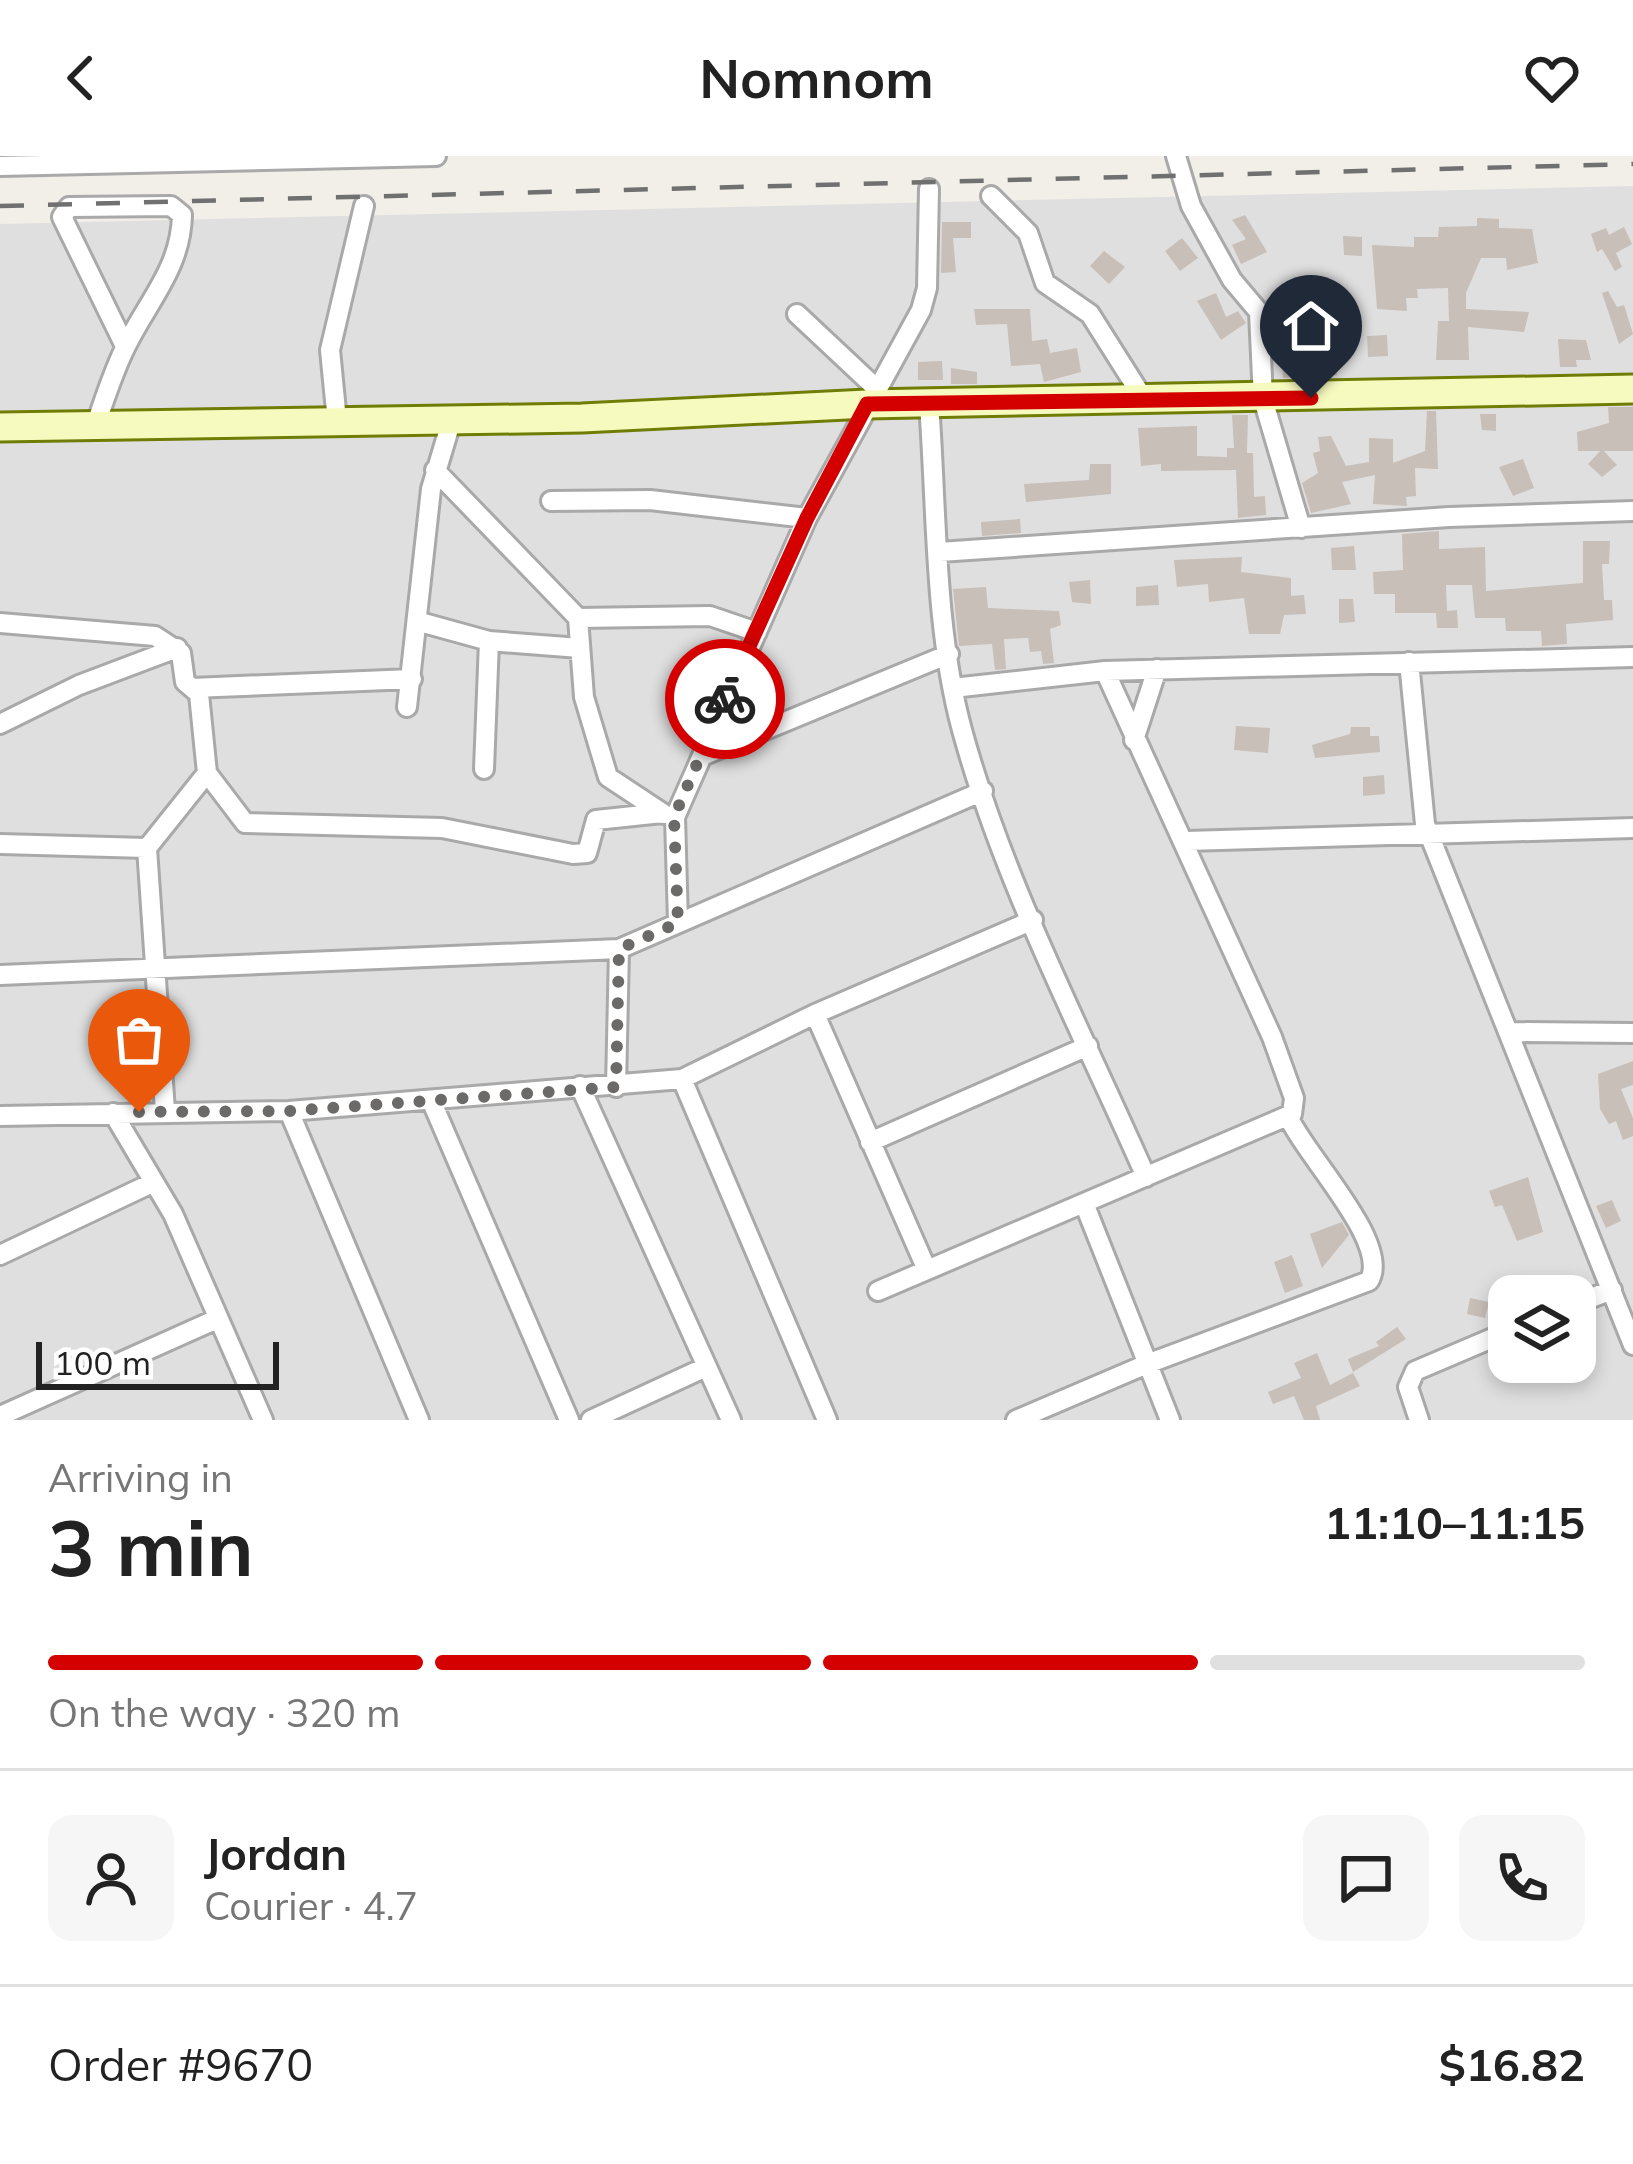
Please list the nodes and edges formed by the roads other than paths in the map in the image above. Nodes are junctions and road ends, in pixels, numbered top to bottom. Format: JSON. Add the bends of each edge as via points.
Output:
{"nodes":[{"id":1,"x":436,"y":156,"type":"edge"},
{"id":2,"x":1176,"y":156,"type":"edge"},
{"id":3,"x":0,"y":166,"type":"edge"},
{"id":4,"x":929,"y":189,"type":"dead end"},
{"id":5,"x":991,"y":196,"type":"dead end"},
{"id":6,"x":364,"y":206,"type":"dead end"},
{"id":7,"x":797,"y":314,"type":"dead end"},
{"id":8,"x":125,"y":346,"type":"junction"},
{"id":9,"x":1633,"y":389,"type":"edge"},
{"id":10,"x":872,"y":397,"type":"junction"},
{"id":11,"x":1263,"y":399,"type":"junction"},
{"id":12,"x":1145,"y":401,"type":"junction"},
{"id":13,"x":929,"y":404,"type":"junction"},
{"id":14,"x":452,"y":419,"type":"junction"},
{"id":15,"x":337,"y":421,"type":"junction"},
{"id":16,"x":96,"y":424,"type":"junction"},
{"id":17,"x":0,"y":427,"type":"edge"},
{"id":18,"x":435,"y":470,"type":"junction"},
{"id":19,"x":551,"y":501,"type":"dead end"},
{"id":20,"x":1633,"y":511,"type":"edge"},
{"id":21,"x":807,"y":518,"type":"junction"},
{"id":22,"x":1301,"y":528,"type":"junction"},
{"id":23,"x":940,"y":552,"type":"junction"},
{"id":24,"x":578,"y":618,"type":"junction"},
{"id":25,"x":420,"y":622,"type":"junction"},
{"id":26,"x":0,"y":623,"type":"edge"},
{"id":27,"x":758,"y":632,"type":"junction"},
{"id":28,"x":489,"y":641,"type":"junction"},
{"id":29,"x":177,"y":648,"type":"junction"},
{"id":30,"x":580,"y":648,"type":"junction"},
{"id":31,"x":949,"y":654,"type":"junction"},
{"id":32,"x":1633,"y":657,"type":"edge"},
{"id":33,"x":1409,"y":662,"type":"junction"},
{"id":34,"x":1157,"y":669,"type":"junction"},
{"id":35,"x":1105,"y":671,"type":"junction"},
{"id":36,"x":412,"y":679,"type":"junction"},
{"id":37,"x":191,"y":688,"type":"junction"},
{"id":38,"x":953,"y":688,"type":"junction"},
{"id":39,"x":407,"y":707,"type":"dead end"},
{"id":40,"x":0,"y":724,"type":"edge"},
{"id":41,"x":1134,"y":740,"type":"junction"},
{"id":42,"x":702,"y":756,"type":"junction"},
{"id":43,"x":484,"y":769,"type":"dead end"},
{"id":44,"x":206,"y":773,"type":"junction"},
{"id":45,"x":608,"y":777,"type":"junction"},
{"id":46,"x":983,"y":791,"type":"junction"},
{"id":47,"x":668,"y":815,"type":"junction"},
{"id":48,"x":611,"y":817,"type":"junction"},
{"id":49,"x":1633,"y":828,"type":"edge"},
{"id":50,"x":1432,"y":836,"type":"junction"},
{"id":51,"x":1186,"y":841,"type":"junction"},
{"id":52,"x":0,"y":844,"type":"edge"},
{"id":53,"x":147,"y":848,"type":"junction"},
{"id":54,"x":1033,"y":920,"type":"junction"},
{"id":55,"x":678,"y":923,"type":"junction"},
{"id":56,"x":619,"y":949,"type":"junction"},
{"id":57,"x":152,"y":969,"type":"junction"},
{"id":58,"x":0,"y":975,"type":"edge"},
{"id":59,"x":815,"y":1014,"type":"junction"},
{"id":60,"x":1510,"y":1032,"type":"junction"},
{"id":61,"x":1633,"y":1034,"type":"edge"},
{"id":62,"x":1088,"y":1046,"type":"junction"},
{"id":63,"x":682,"y":1079,"type":"junction"},
{"id":64,"x":580,"y":1086,"type":"junction"},
{"id":65,"x":616,"y":1087,"type":"junction"},
{"id":66,"x":430,"y":1100,"type":"junction"},
{"id":67,"x":165,"y":1111,"type":"junction"},
{"id":68,"x":289,"y":1111,"type":"junction"},
{"id":69,"x":113,"y":1113,"type":"junction"},
{"id":70,"x":0,"y":1116,"type":"edge"},
{"id":71,"x":1289,"y":1118,"type":"junction"},
{"id":72,"x":870,"y":1142,"type":"junction"},
{"id":73,"x":1146,"y":1177,"type":"junction"},
{"id":74,"x":152,"y":1183,"type":"junction"},
{"id":75,"x":1084,"y":1204,"type":"junction"},
{"id":76,"x":0,"y":1255,"type":"edge"},
{"id":77,"x":927,"y":1270,"type":"junction"},
{"id":78,"x":1612,"y":1290,"type":"junction"},
{"id":79,"x":878,"y":1291,"type":"dead end"},
{"id":80,"x":1596,"y":1296,"type":"edge"},
{"id":81,"x":217,"y":1318,"type":"junction"},
{"id":82,"x":1488,"y":1340,"type":"edge"},
{"id":83,"x":1633,"y":1345,"type":"edge"},
{"id":84,"x":1147,"y":1364,"type":"junction"},
{"id":85,"x":706,"y":1367,"type":"junction"},
{"id":86,"x":0,"y":1416,"type":"edge"},
{"id":87,"x":263,"y":1420,"type":"edge"},
{"id":88,"x":419,"y":1420,"type":"edge"},
{"id":89,"x":569,"y":1420,"type":"edge"},
{"id":90,"x":591,"y":1420,"type":"edge"},
{"id":91,"x":730,"y":1420,"type":"edge"},
{"id":92,"x":827,"y":1420,"type":"edge"},
{"id":93,"x":1016,"y":1420,"type":"edge"},
{"id":94,"x":1170,"y":1420,"type":"edge"},
{"id":95,"x":1419,"y":1420,"type":"edge"}],
"edges":[{"from":1,"to":3,"type":"street"},
{"from":2,"to":11,"type":"street","via":[[1191,206],[1258,312]]},
{"from":4,"to":10,"type":"street","via":[[927,288],[910,337]]},
{"from":5,"to":12,"type":"street","via":[[1028,233],[1045,284],[1090,314]]},
{"from":6,"to":15,"type":"street","via":[[330,350]]},
{"from":7,"to":10,"type":"street"},
{"from":8,"to":8,"type":"street","via":[[62,217],[69,207],[181,209],[170,274]]},
{"from":8,"to":16,"type":"street"},
{"from":9,"to":11,"type":"street"},
{"from":10,"to":13,"type":"street"},
{"from":10,"to":14,"type":"street"},
{"from":10,"to":21,"type":"street"},
{"from":11,"to":12,"type":"street"},
{"from":11,"to":22,"type":"street"},
{"from":12,"to":13,"type":"street"},
{"from":13,"to":23,"type":"street"},
{"from":14,"to":15,"type":"street"},
{"from":14,"to":18,"type":"street"},
{"from":15,"to":16,"type":"street"},
{"from":16,"to":17,"type":"street"},
{"from":18,"to":24,"type":"street"},
{"from":18,"to":25,"type":"street"},
{"from":19,"to":21,"type":"street","via":[[650,500]]},
{"from":20,"to":22,"type":"street"},
{"from":21,"to":27,"type":"street"},
{"from":22,"to":23,"type":"street"},
{"from":23,"to":31,"type":"street"},
{"from":24,"to":27,"type":"street","via":[[710,616]]},
{"from":24,"to":30,"type":"street"},
{"from":25,"to":28,"type":"street"},
{"from":25,"to":36,"type":"street"},
{"from":26,"to":29,"type":"street","via":[[155,636]]},
{"from":27,"to":42,"type":"street"},
{"from":28,"to":30,"type":"street"},
{"from":28,"to":43,"type":"street"},
{"from":29,"to":37,"type":"street"},
{"from":29,"to":40,"type":"street"},
{"from":30,"to":45,"type":"street","via":[[584,697]]},
{"from":31,"to":38,"type":"street"},
{"from":31,"to":42,"type":"street"},
{"from":32,"to":33,"type":"street"},
{"from":33,"to":34,"type":"street"},
{"from":33,"to":50,"type":"street","via":[[1422,809]]},
{"from":34,"to":35,"type":"street"},
{"from":34,"to":41,"type":"street"},
{"from":35,"to":38,"type":"street"},
{"from":35,"to":41,"type":"street"},
{"from":36,"to":37,"type":"street"},
{"from":36,"to":39,"type":"street"},
{"from":37,"to":44,"type":"street","via":[[201,705]]},
{"from":38,"to":46,"type":"street"},
{"from":41,"to":51,"type":"street"},
{"from":42,"to":47,"type":"street"},
{"from":44,"to":48,"type":"street","via":[[237,818],[254,824],[442,828],[587,854],[592,823]]},
{"from":44,"to":53,"type":"street"},
{"from":45,"to":47,"type":"street"},
{"from":45,"to":48,"type":"street"},
{"from":46,"to":54,"type":"street"},
{"from":46,"to":55,"type":"street"},
{"from":47,"to":48,"type":"street"},
{"from":47,"to":55,"type":"street"},
{"from":49,"to":50,"type":"street"},
{"from":50,"to":51,"type":"street"},
{"from":50,"to":60,"type":"street"},
{"from":51,"to":71,"type":"street","via":[[1289,1082]]},
{"from":52,"to":53,"type":"street"},
{"from":53,"to":57,"type":"street"},
{"from":54,"to":59,"type":"street"},
{"from":54,"to":62,"type":"street"},
{"from":55,"to":56,"type":"street"},
{"from":56,"to":57,"type":"street"},
{"from":56,"to":65,"type":"street"},
{"from":57,"to":58,"type":"street"},
{"from":57,"to":67,"type":"street"},
{"from":59,"to":63,"type":"street"},
{"from":59,"to":72,"type":"street"},
{"from":60,"to":61,"type":"street"},
{"from":60,"to":78,"type":"street"},
{"from":62,"to":72,"type":"street"},
{"from":62,"to":73,"type":"street"},
{"from":63,"to":65,"type":"street"},
{"from":63,"to":92,"type":"street"},
{"from":64,"to":65,"type":"street"},
{"from":64,"to":66,"type":"street"},
{"from":64,"to":85,"type":"street"},
{"from":66,"to":68,"type":"street"},
{"from":66,"to":89,"type":"street"},
{"from":67,"to":68,"type":"street"},
{"from":67,"to":69,"type":"street"},
{"from":68,"to":88,"type":"street"},
{"from":69,"to":70,"type":"street"},
{"from":69,"to":74,"type":"street"},
{"from":71,"to":73,"type":"street"},
{"from":71,"to":84,"type":"street","via":[[1309,1158],[1345,1198],[1374,1275]]},
{"from":72,"to":77,"type":"street"},
{"from":73,"to":75,"type":"street"},
{"from":74,"to":76,"type":"street"},
{"from":74,"to":81,"type":"street"},
{"from":75,"to":77,"type":"street"},
{"from":75,"to":84,"type":"street"},
{"from":77,"to":79,"type":"street"},
{"from":78,"to":80,"type":"street"},
{"from":78,"to":83,"type":"street"},
{"from":81,"to":86,"type":"street"},
{"from":81,"to":87,"type":"street"},
{"from":82,"to":95,"type":"street","via":[[1414,1371],[1408,1388]]},
{"from":84,"to":93,"type":"street"},
{"from":84,"to":94,"type":"street"},
{"from":85,"to":90,"type":"street"},
{"from":85,"to":91,"type":"street"}]}
